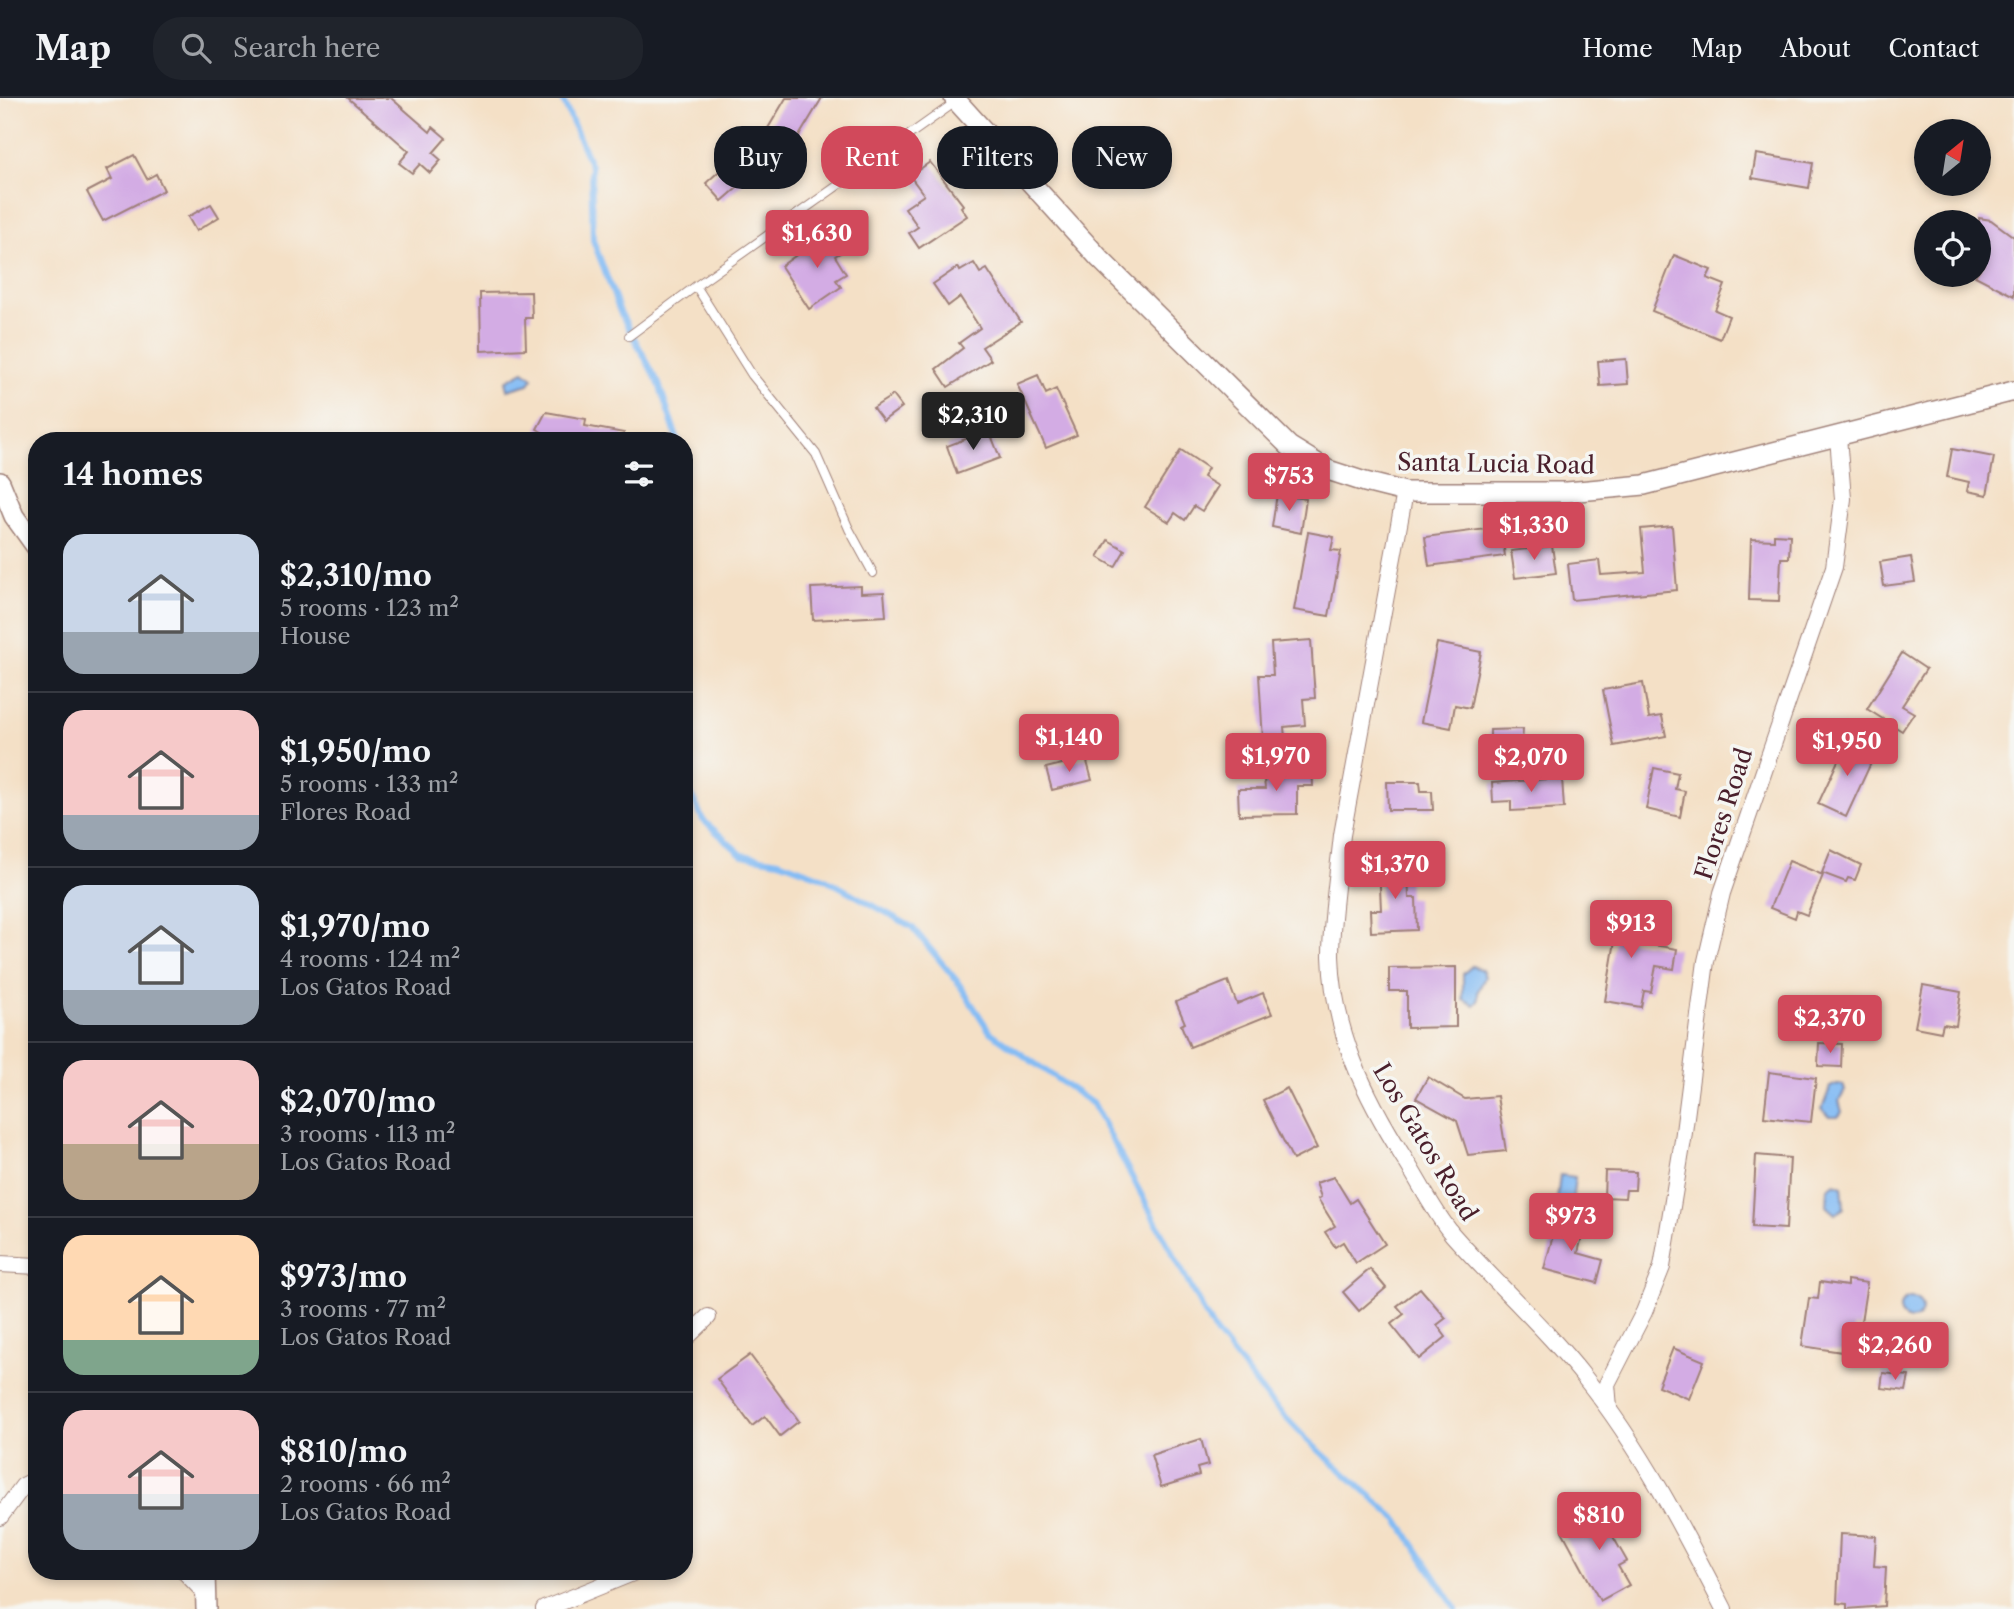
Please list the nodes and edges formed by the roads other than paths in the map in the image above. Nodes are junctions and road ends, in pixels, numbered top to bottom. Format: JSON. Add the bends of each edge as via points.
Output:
{"nodes":[{"id":1,"x":955,"y":99,"type":"edge"},
{"id":2,"x":696,"y":286,"type":"junction"},
{"id":3,"x":629,"y":337,"type":"dead end"},
{"id":4,"x":2014,"y":391,"type":"edge"},
{"id":5,"x":1838,"y":437,"type":"junction"},
{"id":6,"x":0,"y":482,"type":"edge"},
{"id":7,"x":1405,"y":492,"type":"junction"},
{"id":8,"x":28,"y":535,"type":"edge"},
{"id":9,"x":873,"y":573,"type":"dead end"},
{"id":10,"x":0,"y":1264,"type":"edge"},
{"id":11,"x":28,"y":1266,"type":"edge"},
{"id":12,"x":708,"y":1317,"type":"dead end"},
{"id":13,"x":693,"y":1331,"type":"edge"},
{"id":14,"x":1609,"y":1410,"type":"junction"},
{"id":15,"x":28,"y":1484,"type":"edge"},
{"id":16,"x":0,"y":1517,"type":"edge"},
{"id":17,"x":191,"y":1580,"type":"edge"},
{"id":18,"x":205,"y":1580,"type":"edge"},
{"id":19,"x":615,"y":1580,"type":"edge"},
{"id":20,"x":205,"y":1601,"type":"edge"},
{"id":21,"x":544,"y":1609,"type":"edge"},
{"id":22,"x":1724,"y":1609,"type":"edge"}],
"edges":[{"from":1,"to":2,"type":"lane"},
{"from":1,"to":7,"type":"street","name":"Santa Lucia Road","via":[[1100,259],[1289,446],[1328,470]]},
{"from":2,"to":3,"type":"lane"},
{"from":2,"to":9,"type":"lane","via":[[752,375],[816,454]]},
{"from":4,"to":5,"type":"street","name":"Santa Lucia Road"},
{"from":5,"to":7,"type":"street","name":"Santa Lucia Road","via":[[1644,485],[1567,492]]},
{"from":5,"to":14,"type":"street","name":"Flores Road","via":[[1843,499],[1834,566],[1722,893],[1706,961],[1684,1140],[1662,1267],[1607,1384]]},
{"from":6,"to":8,"type":"street"},
{"from":7,"to":14,"type":"street","name":"Los Gatos Road","via":[[1342,835],[1331,956],[1341,1024],[1362,1086],[1450,1232],[1584,1376]]},
{"from":10,"to":11,"type":"street"},
{"from":12,"to":13,"type":"street"},
{"from":14,"to":22,"type":"street","name":"Los Gatos Road","via":[[1654,1480]]},
{"from":15,"to":16,"type":"street"},
{"from":17,"to":20,"type":"street"},
{"from":18,"to":20,"type":"street"},
{"from":19,"to":21,"type":"street"}]}
